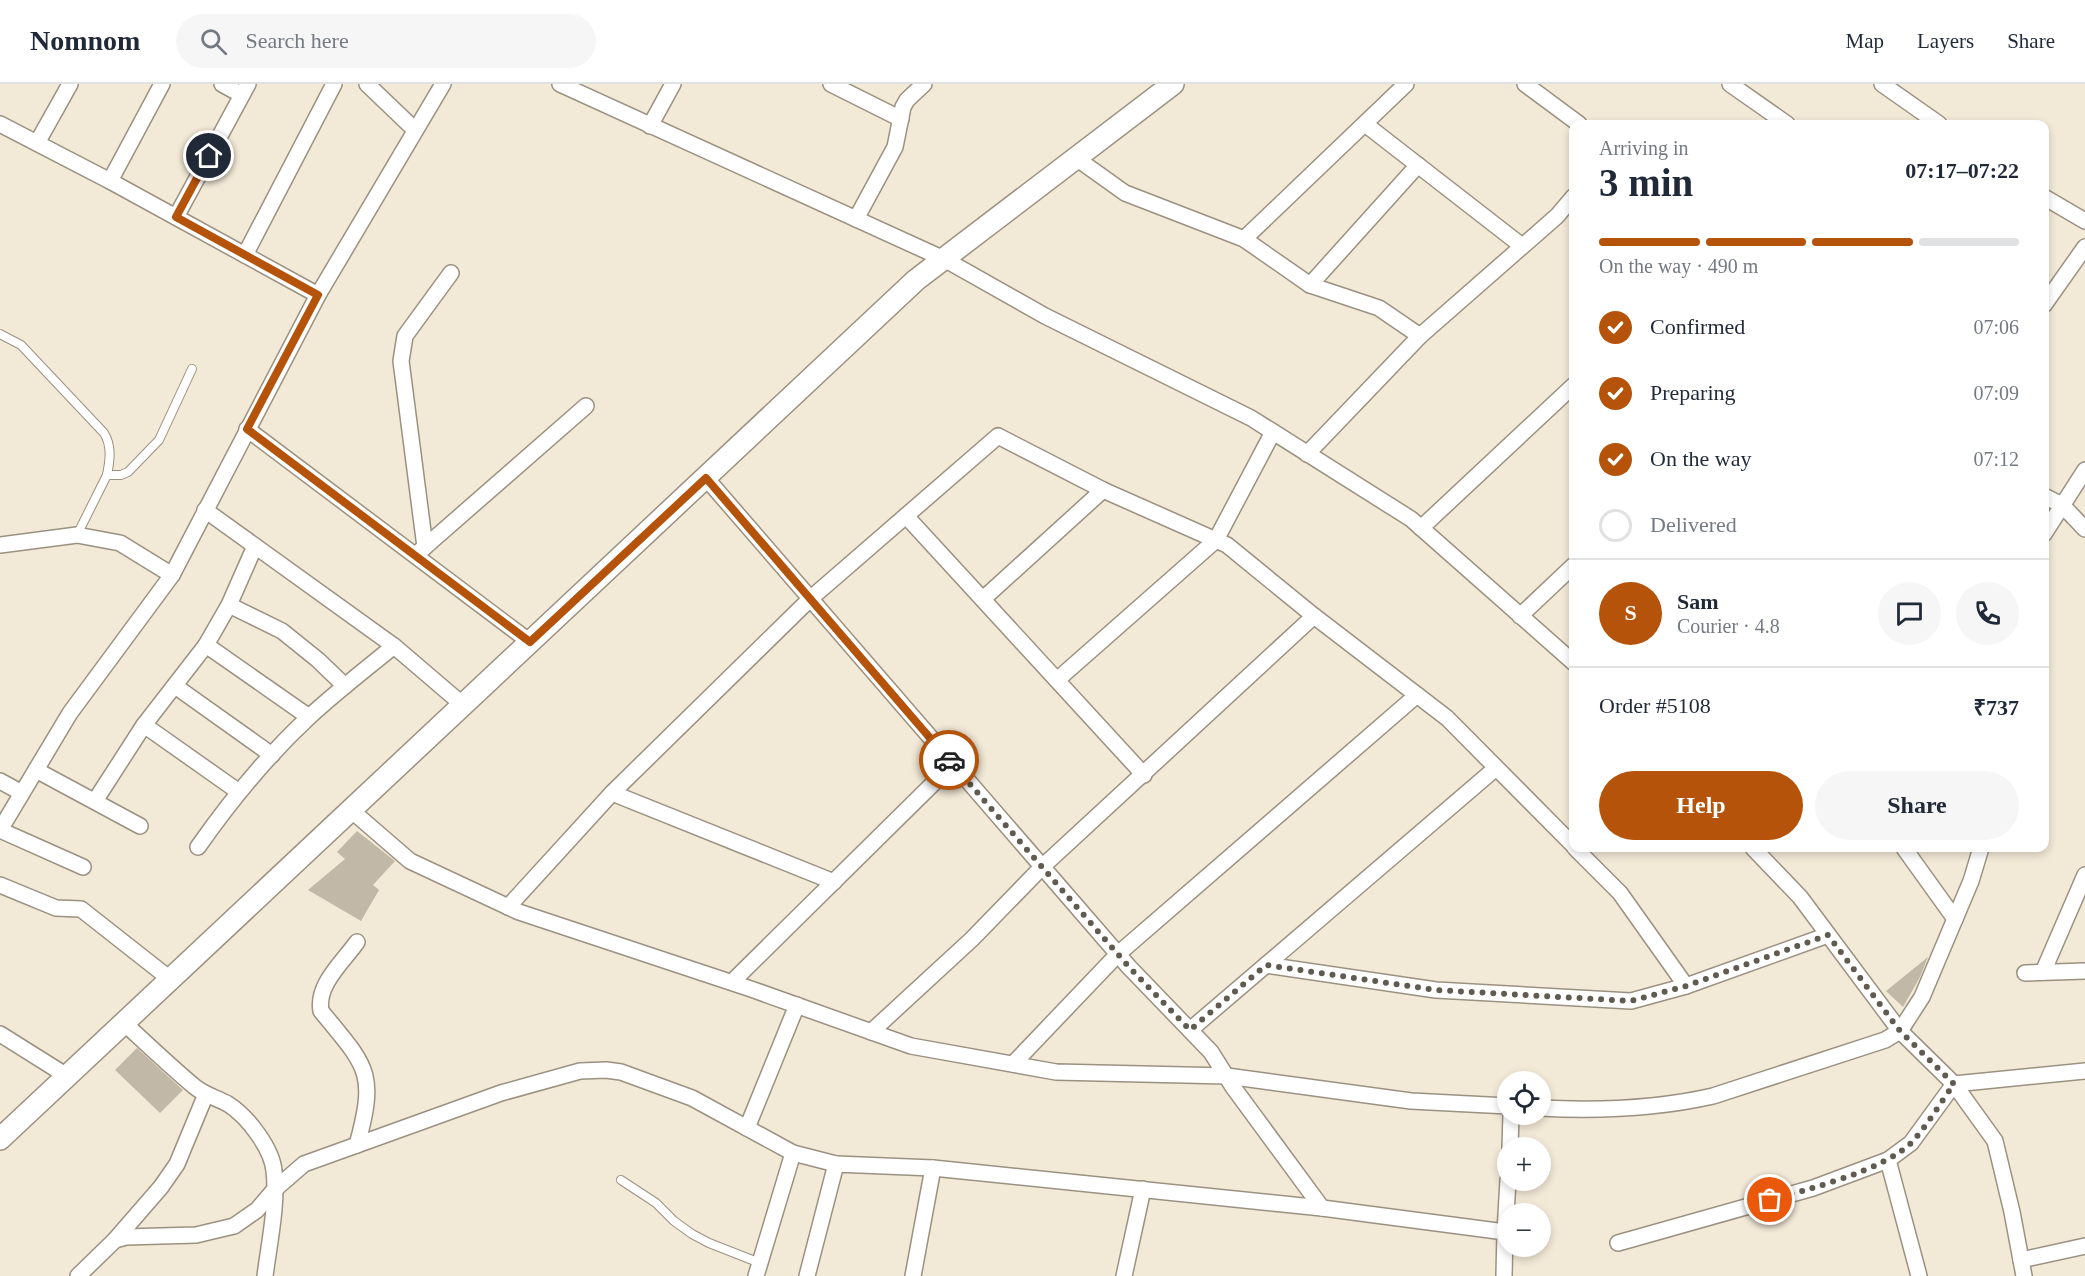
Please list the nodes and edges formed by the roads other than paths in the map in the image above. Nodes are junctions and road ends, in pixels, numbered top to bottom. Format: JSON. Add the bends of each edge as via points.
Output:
{"nodes":[{"id":1,"x":70,"y":84,"type":"edge"},
{"id":2,"x":162,"y":84,"type":"edge"},
{"id":3,"x":222,"y":84,"type":"edge"},
{"id":4,"x":333,"y":84,"type":"edge"},
{"id":5,"x":367,"y":84,"type":"edge"},
{"id":6,"x":443,"y":84,"type":"edge"},
{"id":7,"x":560,"y":84,"type":"edge"},
{"id":8,"x":673,"y":84,"type":"edge"},
{"id":9,"x":831,"y":84,"type":"edge"},
{"id":10,"x":924,"y":84,"type":"edge"},
{"id":11,"x":1173,"y":84,"type":"edge"},
{"id":12,"x":1406,"y":84,"type":"edge"},
{"id":13,"x":1525,"y":84,"type":"edge"},
{"id":14,"x":1730,"y":84,"type":"edge"},
{"id":15,"x":1882,"y":84,"type":"edge"},
{"id":16,"x":245,"y":89,"type":"edge"},
{"id":17,"x":901,"y":119,"type":"junction"},
{"id":18,"x":1574,"y":120,"type":"edge"},
{"id":19,"x":1781,"y":120,"type":"edge"},
{"id":20,"x":1933,"y":120,"type":"edge"},
{"id":21,"x":0,"y":124,"type":"edge"},
{"id":22,"x":1365,"y":124,"type":"junction"},
{"id":23,"x":650,"y":126,"type":"junction"},
{"id":24,"x":415,"y":130,"type":"junction"},
{"id":25,"x":37,"y":143,"type":"junction"},
{"id":26,"x":1076,"y":158,"type":"junction"},
{"id":27,"x":1418,"y":165,"type":"junction"},
{"id":28,"x":110,"y":181,"type":"junction"},
{"id":29,"x":2049,"y":200,"type":"edge"},
{"id":30,"x":1569,"y":202,"type":"edge"},
{"id":31,"x":176,"y":217,"type":"junction"},
{"id":32,"x":856,"y":219,"type":"junction"},
{"id":33,"x":2085,"y":221,"type":"edge"},
{"id":34,"x":1244,"y":239,"type":"junction"},
{"id":35,"x":1522,"y":246,"type":"junction"},
{"id":36,"x":2085,"y":248,"type":"edge"},
{"id":37,"x":245,"y":255,"type":"junction"},
{"id":38,"x":944,"y":259,"type":"junction"},
{"id":39,"x":451,"y":273,"type":"dead end"},
{"id":40,"x":1310,"y":285,"type":"junction"},
{"id":41,"x":318,"y":295,"type":"junction"},
{"id":42,"x":2049,"y":298,"type":"edge"},
{"id":43,"x":0,"y":333,"type":"edge"},
{"id":44,"x":1420,"y":336,"type":"junction"},
{"id":45,"x":192,"y":369,"type":"dead end"},
{"id":46,"x":1569,"y":390,"type":"edge"},
{"id":47,"x":586,"y":406,"type":"dead end"},
{"id":48,"x":247,"y":429,"type":"junction"},
{"id":49,"x":1273,"y":432,"type":"junction"},
{"id":50,"x":1307,"y":454,"type":"junction"},
{"id":51,"x":2085,"y":470,"type":"edge"},
{"id":52,"x":107,"y":475,"type":"junction"},
{"id":53,"x":706,"y":478,"type":"junction"},
{"id":54,"x":1103,"y":490,"type":"junction"},
{"id":55,"x":2049,"y":498,"type":"edge"},
{"id":56,"x":2062,"y":505,"type":"junction"},
{"id":57,"x":205,"y":510,"type":"junction"},
{"id":58,"x":906,"y":516,"type":"junction"},
{"id":59,"x":2049,"y":526,"type":"edge"},
{"id":60,"x":1421,"y":528,"type":"junction"},
{"id":61,"x":2085,"y":529,"type":"edge"},
{"id":62,"x":77,"y":535,"type":"junction"},
{"id":63,"x":1215,"y":540,"type":"junction"},
{"id":64,"x":0,"y":545,"type":"edge"},
{"id":65,"x":255,"y":546,"type":"junction"},
{"id":66,"x":420,"y":551,"type":"junction"},
{"id":67,"x":1569,"y":570,"type":"edge"},
{"id":68,"x":172,"y":575,"type":"junction"},
{"id":69,"x":810,"y":598,"type":"junction"},
{"id":70,"x":983,"y":599,"type":"junction"},
{"id":71,"x":229,"y":605,"type":"junction"},
{"id":72,"x":1314,"y":616,"type":"junction"},
{"id":73,"x":1520,"y":616,"type":"junction"},
{"id":74,"x":530,"y":642,"type":"junction"},
{"id":75,"x":206,"y":645,"type":"junction"},
{"id":76,"x":394,"y":646,"type":"junction"},
{"id":77,"x":1569,"y":659,"type":"edge"},
{"id":78,"x":1057,"y":680,"type":"junction"},
{"id":79,"x":175,"y":686,"type":"junction"},
{"id":80,"x":345,"y":686,"type":"junction"},
{"id":81,"x":1417,"y":695,"type":"junction"},
{"id":82,"x":463,"y":705,"type":"junction"},
{"id":83,"x":309,"y":717,"type":"junction"},
{"id":84,"x":144,"y":725,"type":"junction"},
{"id":85,"x":272,"y":755,"type":"junction"},
{"id":86,"x":953,"y":764,"type":"junction"},
{"id":87,"x":1496,"y":768,"type":"junction"},
{"id":88,"x":36,"y":770,"type":"junction"},
{"id":89,"x":1144,"y":775,"type":"junction"},
{"id":90,"x":0,"y":781,"type":"edge"},
{"id":91,"x":238,"y":792,"type":"junction"},
{"id":92,"x":22,"y":793,"type":"junction"},
{"id":93,"x":612,"y":793,"type":"junction"},
{"id":94,"x":95,"y":801,"type":"junction"},
{"id":95,"x":351,"y":810,"type":"junction"},
{"id":96,"x":140,"y":826,"type":"dead end"},
{"id":97,"x":1569,"y":842,"type":"edge"},
{"id":98,"x":198,"y":847,"type":"dead end"},
{"id":99,"x":1579,"y":852,"type":"edge"},
{"id":100,"x":1757,"y":852,"type":"edge"},
{"id":101,"x":1907,"y":852,"type":"edge"},
{"id":102,"x":1980,"y":852,"type":"edge"},
{"id":103,"x":83,"y":867,"type":"dead end"},
{"id":104,"x":1042,"y":867,"type":"junction"},
{"id":105,"x":2085,"y":875,"type":"edge"},
{"id":106,"x":834,"y":882,"type":"junction"},
{"id":107,"x":0,"y":885,"type":"edge"},
{"id":108,"x":507,"y":907,"type":"junction"},
{"id":109,"x":1955,"y":919,"type":"junction"},
{"id":110,"x":1828,"y":935,"type":"junction"},
{"id":111,"x":357,"y":942,"type":"dead end"},
{"id":112,"x":1118,"y":954,"type":"junction"},
{"id":113,"x":1266,"y":965,"type":"junction"},
{"id":114,"x":2085,"y":971,"type":"edge"},
{"id":115,"x":2043,"y":972,"type":"junction"},
{"id":116,"x":2025,"y":973,"type":"dead end"},
{"id":117,"x":170,"y":979,"type":"junction"},
{"id":118,"x":732,"y":982,"type":"junction"},
{"id":119,"x":1686,"y":986,"type":"junction"},
{"id":120,"x":797,"y":1005,"type":"junction"},
{"id":121,"x":123,"y":1023,"type":"junction"},
{"id":122,"x":1190,"y":1030,"type":"junction"},
{"id":123,"x":1900,"y":1031,"type":"junction"},
{"id":124,"x":871,"y":1032,"type":"junction"},
{"id":125,"x":0,"y":1034,"type":"edge"},
{"id":126,"x":1013,"y":1064,"type":"junction"},
{"id":127,"x":2085,"y":1071,"type":"edge"},
{"id":128,"x":67,"y":1076,"type":"junction"},
{"id":129,"x":1227,"y":1076,"type":"junction"},
{"id":130,"x":1954,"y":1084,"type":"junction"},
{"id":131,"x":206,"y":1094,"type":"junction"},
{"id":132,"x":1497,"y":1105,"type":"edge"},
{"id":133,"x":1551,"y":1108,"type":"edge"},
{"id":134,"x":747,"y":1128,"type":"junction"},
{"id":135,"x":0,"y":1139,"type":"edge"},
{"id":136,"x":357,"y":1145,"type":"junction"},
{"id":137,"x":793,"y":1153,"type":"junction"},
{"id":138,"x":1888,"y":1160,"type":"junction"},
{"id":139,"x":836,"y":1164,"type":"junction"},
{"id":140,"x":933,"y":1168,"type":"junction"},
{"id":141,"x":621,"y":1180,"type":"dead end"},
{"id":142,"x":1143,"y":1189,"type":"junction"},
{"id":143,"x":274,"y":1190,"type":"junction"},
{"id":144,"x":1322,"y":1208,"type":"junction"},
{"id":145,"x":1497,"y":1231,"type":"edge"},
{"id":146,"x":114,"y":1240,"type":"junction"},
{"id":147,"x":1618,"y":1243,"type":"dead end"},
{"id":148,"x":2085,"y":1246,"type":"edge"},
{"id":149,"x":1504,"y":1257,"type":"edge"},
{"id":150,"x":2021,"y":1260,"type":"junction"},
{"id":151,"x":758,"y":1270,"type":"edge"},
{"id":152,"x":78,"y":1276,"type":"edge"},
{"id":153,"x":265,"y":1276,"type":"edge"},
{"id":154,"x":807,"y":1276,"type":"edge"},
{"id":155,"x":912,"y":1276,"type":"edge"},
{"id":156,"x":1124,"y":1276,"type":"edge"},
{"id":157,"x":1504,"y":1276,"type":"edge"},
{"id":158,"x":1919,"y":1276,"type":"edge"},
{"id":159,"x":2024,"y":1276,"type":"edge"}],
"edges":[{"from":1,"to":25,"type":"street"},
{"from":2,"to":28,"type":"street"},
{"from":3,"to":16,"type":"street"},
{"from":4,"to":37,"type":"street"},
{"from":5,"to":24,"type":"street"},
{"from":6,"to":24,"type":"street"},
{"from":7,"to":23,"type":"street"},
{"from":8,"to":23,"type":"street"},
{"from":9,"to":17,"type":"street"},
{"from":10,"to":17,"type":"street","via":[[907,100]]},
{"from":11,"to":26,"type":"street"},
{"from":12,"to":22,"type":"street"},
{"from":13,"to":18,"type":"street"},
{"from":14,"to":19,"type":"street"},
{"from":15,"to":20,"type":"street"},
{"from":16,"to":31,"type":"street"},
{"from":17,"to":32,"type":"street","via":[[895,147]]},
{"from":21,"to":25,"type":"street"},
{"from":22,"to":27,"type":"street"},
{"from":22,"to":34,"type":"street"},
{"from":23,"to":32,"type":"street"},
{"from":24,"to":41,"type":"street"},
{"from":25,"to":28,"type":"street"},
{"from":26,"to":34,"type":"street","via":[[1125,193]]},
{"from":26,"to":38,"type":"street"},
{"from":27,"to":35,"type":"street"},
{"from":27,"to":40,"type":"street"},
{"from":28,"to":31,"type":"street"},
{"from":29,"to":33,"type":"street"},
{"from":30,"to":35,"type":"street"},
{"from":31,"to":37,"type":"street"},
{"from":32,"to":38,"type":"street"},
{"from":34,"to":40,"type":"street"},
{"from":35,"to":44,"type":"street"},
{"from":36,"to":42,"type":"street"},
{"from":37,"to":41,"type":"street"},
{"from":38,"to":49,"type":"street","via":[[1045,316]]},
{"from":38,"to":53,"type":"street","via":[[916,280]]},
{"from":39,"to":66,"type":"street","via":[[409,329],[402,345]]},
{"from":40,"to":44,"type":"street","via":[[1379,308]]},
{"from":41,"to":48,"type":"street"},
{"from":43,"to":52,"type":"lane","via":[[21,345],[104,434],[109,441]]},
{"from":44,"to":50,"type":"street"},
{"from":45,"to":52,"type":"lane","via":[[159,440],[128,472]]},
{"from":46,"to":60,"type":"street"},
{"from":47,"to":66,"type":"street"},
{"from":48,"to":57,"type":"street"},
{"from":48,"to":66,"type":"street"},
{"from":49,"to":50,"type":"street"},
{"from":49,"to":63,"type":"street"},
{"from":50,"to":60,"type":"street"},
{"from":51,"to":56,"type":"street"},
{"from":52,"to":62,"type":"lane"},
{"from":53,"to":69,"type":"street"},
{"from":53,"to":74,"type":"street"},
{"from":54,"to":58,"type":"street","via":[[998,436]]},
{"from":54,"to":63,"type":"street"},
{"from":54,"to":70,"type":"street"},
{"from":55,"to":56,"type":"street"},
{"from":56,"to":59,"type":"street"},
{"from":56,"to":61,"type":"street"},
{"from":57,"to":65,"type":"street"},
{"from":57,"to":68,"type":"street"},
{"from":58,"to":69,"type":"street"},
{"from":58,"to":70,"type":"street"},
{"from":60,"to":73,"type":"street"},
{"from":62,"to":64,"type":"street"},
{"from":62,"to":68,"type":"street","via":[[120,543]]},
{"from":63,"to":72,"type":"street","via":[[1227,544]]},
{"from":63,"to":78,"type":"street"},
{"from":65,"to":71,"type":"street"},
{"from":65,"to":76,"type":"street"},
{"from":66,"to":74,"type":"street"},
{"from":67,"to":73,"type":"street"},
{"from":68,"to":88,"type":"street","via":[[70,713]]},
{"from":69,"to":86,"type":"street"},
{"from":69,"to":93,"type":"street"},
{"from":70,"to":78,"type":"street"},
{"from":71,"to":75,"type":"street"},
{"from":71,"to":80,"type":"street","via":[[282,631]]},
{"from":72,"to":81,"type":"street"},
{"from":72,"to":89,"type":"street"},
{"from":73,"to":77,"type":"street"},
{"from":74,"to":82,"type":"street"},
{"from":75,"to":79,"type":"street"},
{"from":75,"to":83,"type":"street"},
{"from":76,"to":80,"type":"street"},
{"from":76,"to":82,"type":"street"},
{"from":78,"to":89,"type":"street"},
{"from":79,"to":84,"type":"street"},
{"from":79,"to":85,"type":"street"},
{"from":80,"to":83,"type":"street"},
{"from":81,"to":87,"type":"street","via":[[1447,718]]},
{"from":81,"to":112,"type":"street"},
{"from":82,"to":95,"type":"street"},
{"from":83,"to":85,"type":"street"},
{"from":84,"to":91,"type":"street"},
{"from":84,"to":94,"type":"street"},
{"from":85,"to":91,"type":"street"},
{"from":86,"to":104,"type":"street"},
{"from":86,"to":106,"type":"street"},
{"from":87,"to":97,"type":"street"},
{"from":87,"to":113,"type":"street"},
{"from":88,"to":92,"type":"street"},
{"from":88,"to":94,"type":"street"},
{"from":89,"to":104,"type":"street"},
{"from":90,"to":92,"type":"street"},
{"from":91,"to":98,"type":"street"},
{"from":92,"to":103,"type":"street","via":[[0,830]]},
{"from":93,"to":106,"type":"street"},
{"from":93,"to":108,"type":"street"},
{"from":94,"to":96,"type":"street"},
{"from":95,"to":108,"type":"street","via":[[410,861]]},
{"from":95,"to":117,"type":"street"},
{"from":99,"to":119,"type":"street","via":[[1620,893]]},
{"from":100,"to":110,"type":"street","via":[[1800,897]]},
{"from":101,"to":109,"type":"street"},
{"from":102,"to":109,"type":"street"},
{"from":104,"to":112,"type":"street"},
{"from":104,"to":124,"type":"street","via":[[972,939]]},
{"from":105,"to":115,"type":"street"},
{"from":106,"to":118,"type":"street"},
{"from":107,"to":117,"type":"street","via":[[56,908],[81,909]]},
{"from":108,"to":118,"type":"street"},
{"from":109,"to":123,"type":"street","via":[[1922,996]]},
{"from":110,"to":119,"type":"street"},
{"from":110,"to":123,"type":"street"},
{"from":111,"to":136,"type":"street","via":[[326,983],[320,1003],[321,1011],[362,1062],[366,1076],[366,1112]]},
{"from":112,"to":122,"type":"street"},
{"from":112,"to":126,"type":"street"},
{"from":113,"to":119,"type":"street","via":[[1436,990],[1631,1001]]},
{"from":113,"to":122,"type":"street"},
{"from":114,"to":115,"type":"street"},
{"from":115,"to":116,"type":"street"},
{"from":117,"to":121,"type":"street"},
{"from":118,"to":120,"type":"street"},
{"from":120,"to":124,"type":"street"},
{"from":120,"to":134,"type":"street"},
{"from":121,"to":128,"type":"street"},
{"from":121,"to":131,"type":"street"},
{"from":122,"to":129,"type":"street"},
{"from":123,"to":130,"type":"street"},
{"from":123,"to":133,"type":"street","via":[[1885,1040],[1713,1096],[1655,1107]]},
{"from":124,"to":126,"type":"street","via":[[911,1046]]},
{"from":125,"to":128,"type":"street"},
{"from":126,"to":129,"type":"street","via":[[1056,1072]]},
{"from":127,"to":130,"type":"street"},
{"from":128,"to":135,"type":"street"},
{"from":129,"to":132,"type":"street","via":[[1411,1101]]},
{"from":129,"to":144,"type":"street"},
{"from":130,"to":138,"type":"street","via":[[1911,1143]]},
{"from":130,"to":150,"type":"street","via":[[1995,1142]]},
{"from":131,"to":143,"type":"street","via":[[236,1110],[260,1137],[274,1169]]},
{"from":131,"to":146,"type":"street","via":[[177,1164]]},
{"from":134,"to":136,"type":"street","via":[[692,1098],[621,1072],[594,1070],[501,1093]]},
{"from":134,"to":137,"type":"street"},
{"from":136,"to":143,"type":"street","via":[[304,1164]]},
{"from":137,"to":139,"type":"street"},
{"from":137,"to":151,"type":"street"},
{"from":138,"to":147,"type":"street","via":[[1813,1188]]},
{"from":138,"to":158,"type":"street"},
{"from":139,"to":140,"type":"street"},
{"from":139,"to":154,"type":"street"},
{"from":140,"to":142,"type":"street"},
{"from":140,"to":155,"type":"street"},
{"from":141,"to":151,"type":"lane","via":[[692,1234]]},
{"from":142,"to":144,"type":"street"},
{"from":142,"to":156,"type":"street"},
{"from":143,"to":146,"type":"street","via":[[257,1210],[234,1226],[196,1234]]},
{"from":143,"to":153,"type":"street"},
{"from":144,"to":145,"type":"street"},
{"from":146,"to":152,"type":"street"},
{"from":148,"to":150,"type":"street"},
{"from":149,"to":157,"type":"street"},
{"from":150,"to":159,"type":"street"}]}
